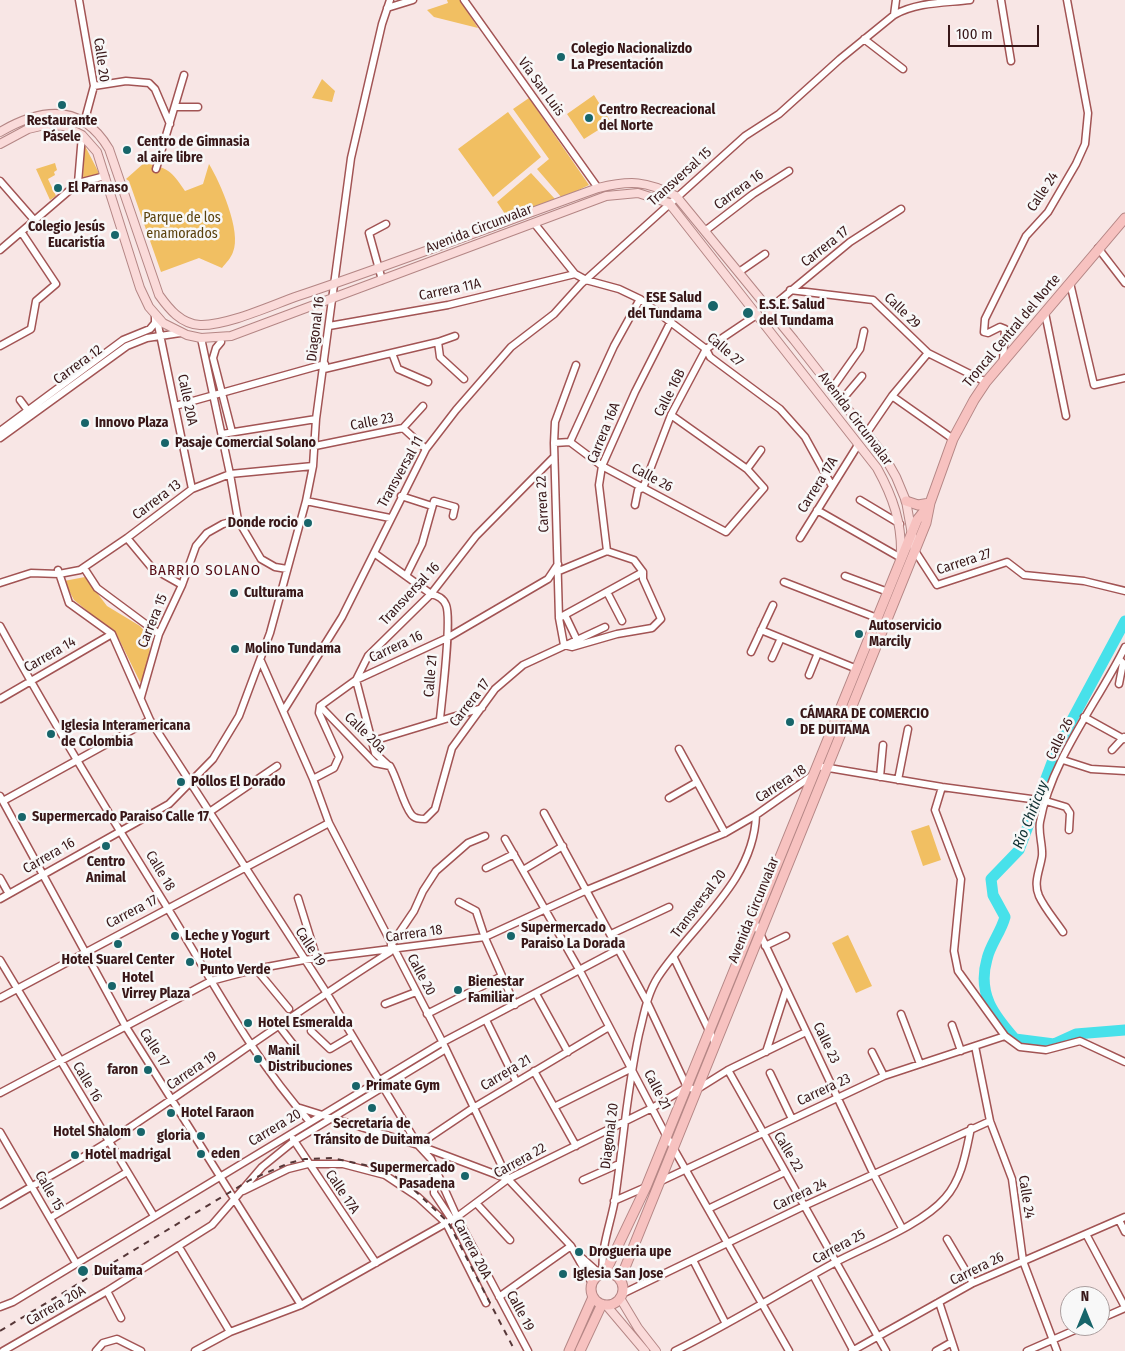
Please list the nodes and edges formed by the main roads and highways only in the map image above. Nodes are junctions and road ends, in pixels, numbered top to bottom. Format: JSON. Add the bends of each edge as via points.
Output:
{"nodes":[{"id":1,"x":0,"y":132,"type":"edge"},
{"id":2,"x":0,"y":144,"type":"edge"},
{"id":3,"x":116,"y":171,"type":"junction"},
{"id":4,"x":105,"y":176,"type":"junction"},
{"id":5,"x":1125,"y":218,"type":"edge"},
{"id":6,"x":794,"y":340,"type":"junction"},
{"id":7,"x":784,"y":348,"type":"junction"},
{"id":8,"x":906,"y":501,"type":"junction"},
{"id":9,"x":930,"y":503,"type":"junction"},
{"id":10,"x":912,"y":533,"type":"junction"},
{"id":11,"x":915,"y":551,"type":"junction"},
{"id":12,"x":898,"y":567,"type":"junction"},
{"id":13,"x":907,"y":571,"type":"junction"},
{"id":14,"x":834,"y":739,"type":"junction"},
{"id":15,"x":603,"y":1274,"type":"junction"},
{"id":16,"x":620,"y":1280,"type":"junction"},
{"id":17,"x":621,"y":1296,"type":"junction"},
{"id":18,"x":593,"y":1297,"type":"junction"},
{"id":19,"x":604,"y":1304,"type":"junction"},
{"id":20,"x":569,"y":1351,"type":"edge"},
{"id":21,"x":580,"y":1351,"type":"edge"},
{"id":22,"x":645,"y":1351,"type":"edge"},
{"id":23,"x":656,"y":1351,"type":"edge"}],
"edges":[{"from":1,"to":3,"type":"main road","name":"Avenida Circunvalar","via":[[31,116],[66,115],[84,123],[104,141]]},
{"from":2,"to":4,"type":"main road","name":"Avenida Circunvalar","via":[[45,125],[64,126],[82,134],[97,152]]},
{"from":3,"to":4,"type":"main road"},
{"from":3,"to":6,"type":"main road","name":"Avenida Circunvalar","via":[[159,295],[170,311],[199,325],[213,324],[334,284],[598,188],[637,182],[676,196]]},
{"from":4,"to":7,"type":"main road","name":"Avenida Circunvalar","via":[[140,288],[156,315],[180,333],[201,338],[231,336],[606,196],[638,193],[669,203]]},
{"from":5,"to":9,"type":"highway","name":"Troncal Central del Norte","via":[[986,382],[962,419]]},
{"from":6,"to":7,"type":"main road"},
{"from":6,"to":8,"type":"main road","name":"Avenida Circunvalar","via":[[883,454]]},
{"from":7,"to":12,"type":"main road","name":"Avenida Circunvalar","via":[[877,468],[892,494],[900,524],[901,558]]},
{"from":8,"to":9,"type":"highway","via":[[918,505]]},
{"from":8,"to":10,"type":"main road","name":"Avenida Circunvalar"},
{"from":9,"to":10,"type":"highway","name":"Avenida Circunvalar"},
{"from":9,"to":11,"type":"highway","name":"Avenida Circunvalar"},
{"from":10,"to":11,"type":"main road","name":"Avenida Circunvalar"},
{"from":10,"to":12,"type":"highway","name":"Avenida Circunvalar"},
{"from":11,"to":13,"type":"highway","name":"Avenida Circunvalar"},
{"from":12,"to":13,"type":"highway"},
{"from":12,"to":14,"type":"highway","name":"Avenida Circunvalar","via":[[856,669]]},
{"from":13,"to":14,"type":"highway","name":"Avenida Circunvalar"},
{"from":14,"to":15,"type":"highway","name":"Avenida Circunvalar","via":[[815,770],[646,1187]]},
{"from":14,"to":16,"type":"highway","name":"Avenida Circunvalar","via":[[823,779]]},
{"from":15,"to":16,"type":"highway","via":[[613,1274]]},
{"from":15,"to":18,"type":"highway","via":[[592,1283]]},
{"from":16,"to":17,"type":"highway"},
{"from":17,"to":19,"type":"highway","via":[[611,1304]]},
{"from":17,"to":23,"type":"main road","via":[[628,1313]]},
{"from":18,"to":19,"type":"highway"},
{"from":18,"to":20,"type":"highway"},
{"from":19,"to":21,"type":"highway"},
{"from":19,"to":22,"type":"main road"}]}
